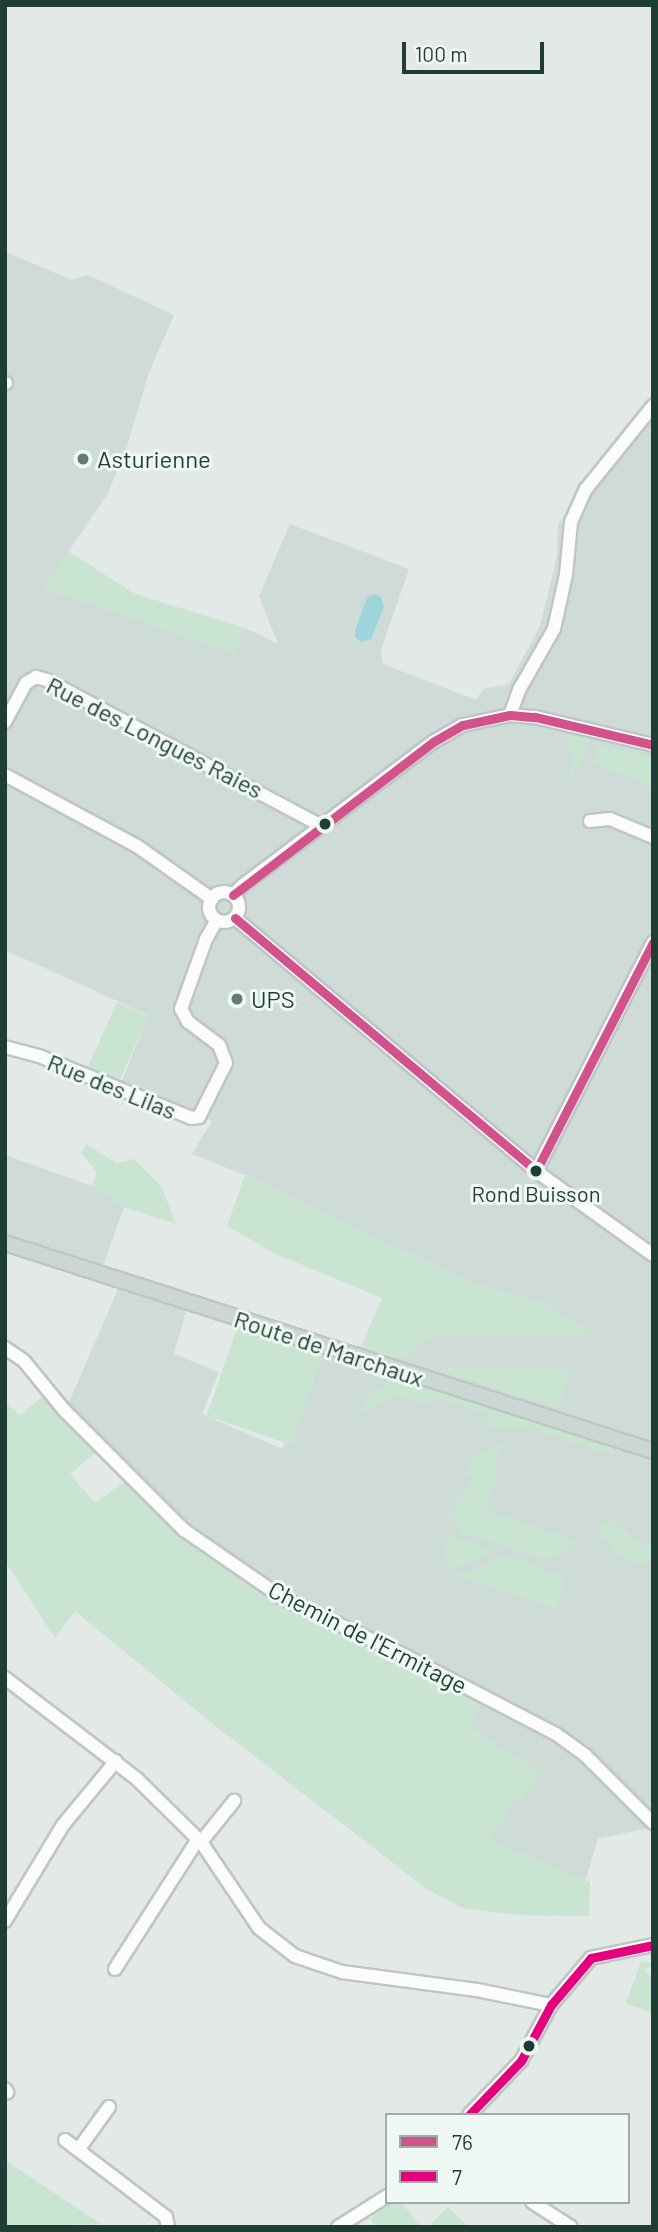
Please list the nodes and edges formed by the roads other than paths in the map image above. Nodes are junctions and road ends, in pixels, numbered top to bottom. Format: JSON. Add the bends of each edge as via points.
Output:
{"nodes":[{"id":1,"x":653,"y":406,"type":"edge"},
{"id":2,"x":510,"y":715,"type":"junction"},
{"id":3,"x":5,"y":722,"type":"edge"},
{"id":4,"x":653,"y":745,"type":"edge"},
{"id":5,"x":5,"y":775,"type":"edge"},
{"id":6,"x":590,"y":821,"type":"dead end"},
{"id":7,"x":322,"y":826,"type":"junction"},
{"id":8,"x":653,"y":837,"type":"edge"},
{"id":9,"x":233,"y":895,"type":"junction"},
{"id":10,"x":212,"y":899,"type":"junction"},
{"id":11,"x":235,"y":918,"type":"junction"},
{"id":12,"x":216,"y":920,"type":"junction"},
{"id":13,"x":653,"y":942,"type":"edge"},
{"id":14,"x":5,"y":1047,"type":"edge"},
{"id":15,"x":536,"y":1171,"type":"junction"},
{"id":16,"x":5,"y":1243,"type":"edge"},
{"id":17,"x":653,"y":1255,"type":"edge"},
{"id":18,"x":5,"y":1348,"type":"edge"},
{"id":19,"x":653,"y":1451,"type":"edge"},
{"id":20,"x":5,"y":1678,"type":"edge"},
{"id":21,"x":116,"y":1761,"type":"junction"},
{"id":22,"x":234,"y":1801,"type":"dead end"},
{"id":23,"x":653,"y":1823,"type":"edge"},
{"id":24,"x":200,"y":1841,"type":"junction"},
{"id":25,"x":5,"y":1921,"type":"edge"},
{"id":26,"x":653,"y":1945,"type":"edge"},
{"id":27,"x":115,"y":1969,"type":"dead end"},
{"id":28,"x":551,"y":2005,"type":"junction"},
{"id":29,"x":109,"y":2107,"type":"dead end"},
{"id":30,"x":472,"y":2113,"type":"edge"},
{"id":31,"x":65,"y":2140,"type":"dead end"},
{"id":32,"x":78,"y":2150,"type":"junction"},
{"id":33,"x":385,"y":2197,"type":"edge"},
{"id":34,"x":535,"y":2204,"type":"edge"},
{"id":35,"x":167,"y":2222,"type":"edge"},
{"id":36,"x":338,"y":2227,"type":"edge"},
{"id":37,"x":571,"y":2227,"type":"edge"}],
"edges":[{"from":1,"to":2,"type":"street","via":[[586,489],[571,522],[554,629]]},
{"from":2,"to":4,"type":"street"},
{"from":2,"to":7,"type":"street","via":[[456,728]]},
{"from":3,"to":7,"type":"street","name":"Rue des Longues Raies","via":[[26,683],[36,677],[47,680]]},
{"from":5,"to":10,"type":"street","via":[[137,846]]},
{"from":6,"to":8,"type":"street","via":[[610,819]]},
{"from":7,"to":9,"type":"street"},
{"from":9,"to":10,"type":"street","via":[[220,893]]},
{"from":9,"to":11,"type":"street","via":[[239,904]]},
{"from":10,"to":12,"type":"street","via":[[209,908]]},
{"from":11,"to":12,"type":"street"},
{"from":11,"to":15,"type":"street"},
{"from":12,"to":14,"type":"street","name":"Rue des Lilas","via":[[181,1009],[188,1022],[219,1045],[226,1063],[199,1117]]},
{"from":13,"to":15,"type":"street"},
{"from":15,"to":17,"type":"street"},
{"from":16,"to":19,"type":"main road","name":"Route de Marchaux","via":[[628,1448]]},
{"from":18,"to":23,"type":"street","name":"Chemin de l'Ermitage","via":[[24,1361],[64,1410],[184,1530],[281,1597],[556,1734],[585,1755]]},
{"from":20,"to":21,"type":"street"},
{"from":21,"to":24,"type":"street"},
{"from":21,"to":25,"type":"street","via":[[63,1825]]},
{"from":22,"to":24,"type":"street"},
{"from":24,"to":27,"type":"street"},
{"from":24,"to":28,"type":"street","via":[[259,1928],[308,1962],[354,1974]]},
{"from":26,"to":28,"type":"street","via":[[598,1954]]},
{"from":28,"to":30,"type":"street","via":[[521,2062]]},
{"from":29,"to":32,"type":"street"},
{"from":31,"to":32,"type":"street"},
{"from":32,"to":35,"type":"street"},
{"from":33,"to":36,"type":"street"},
{"from":34,"to":37,"type":"street"}]}
